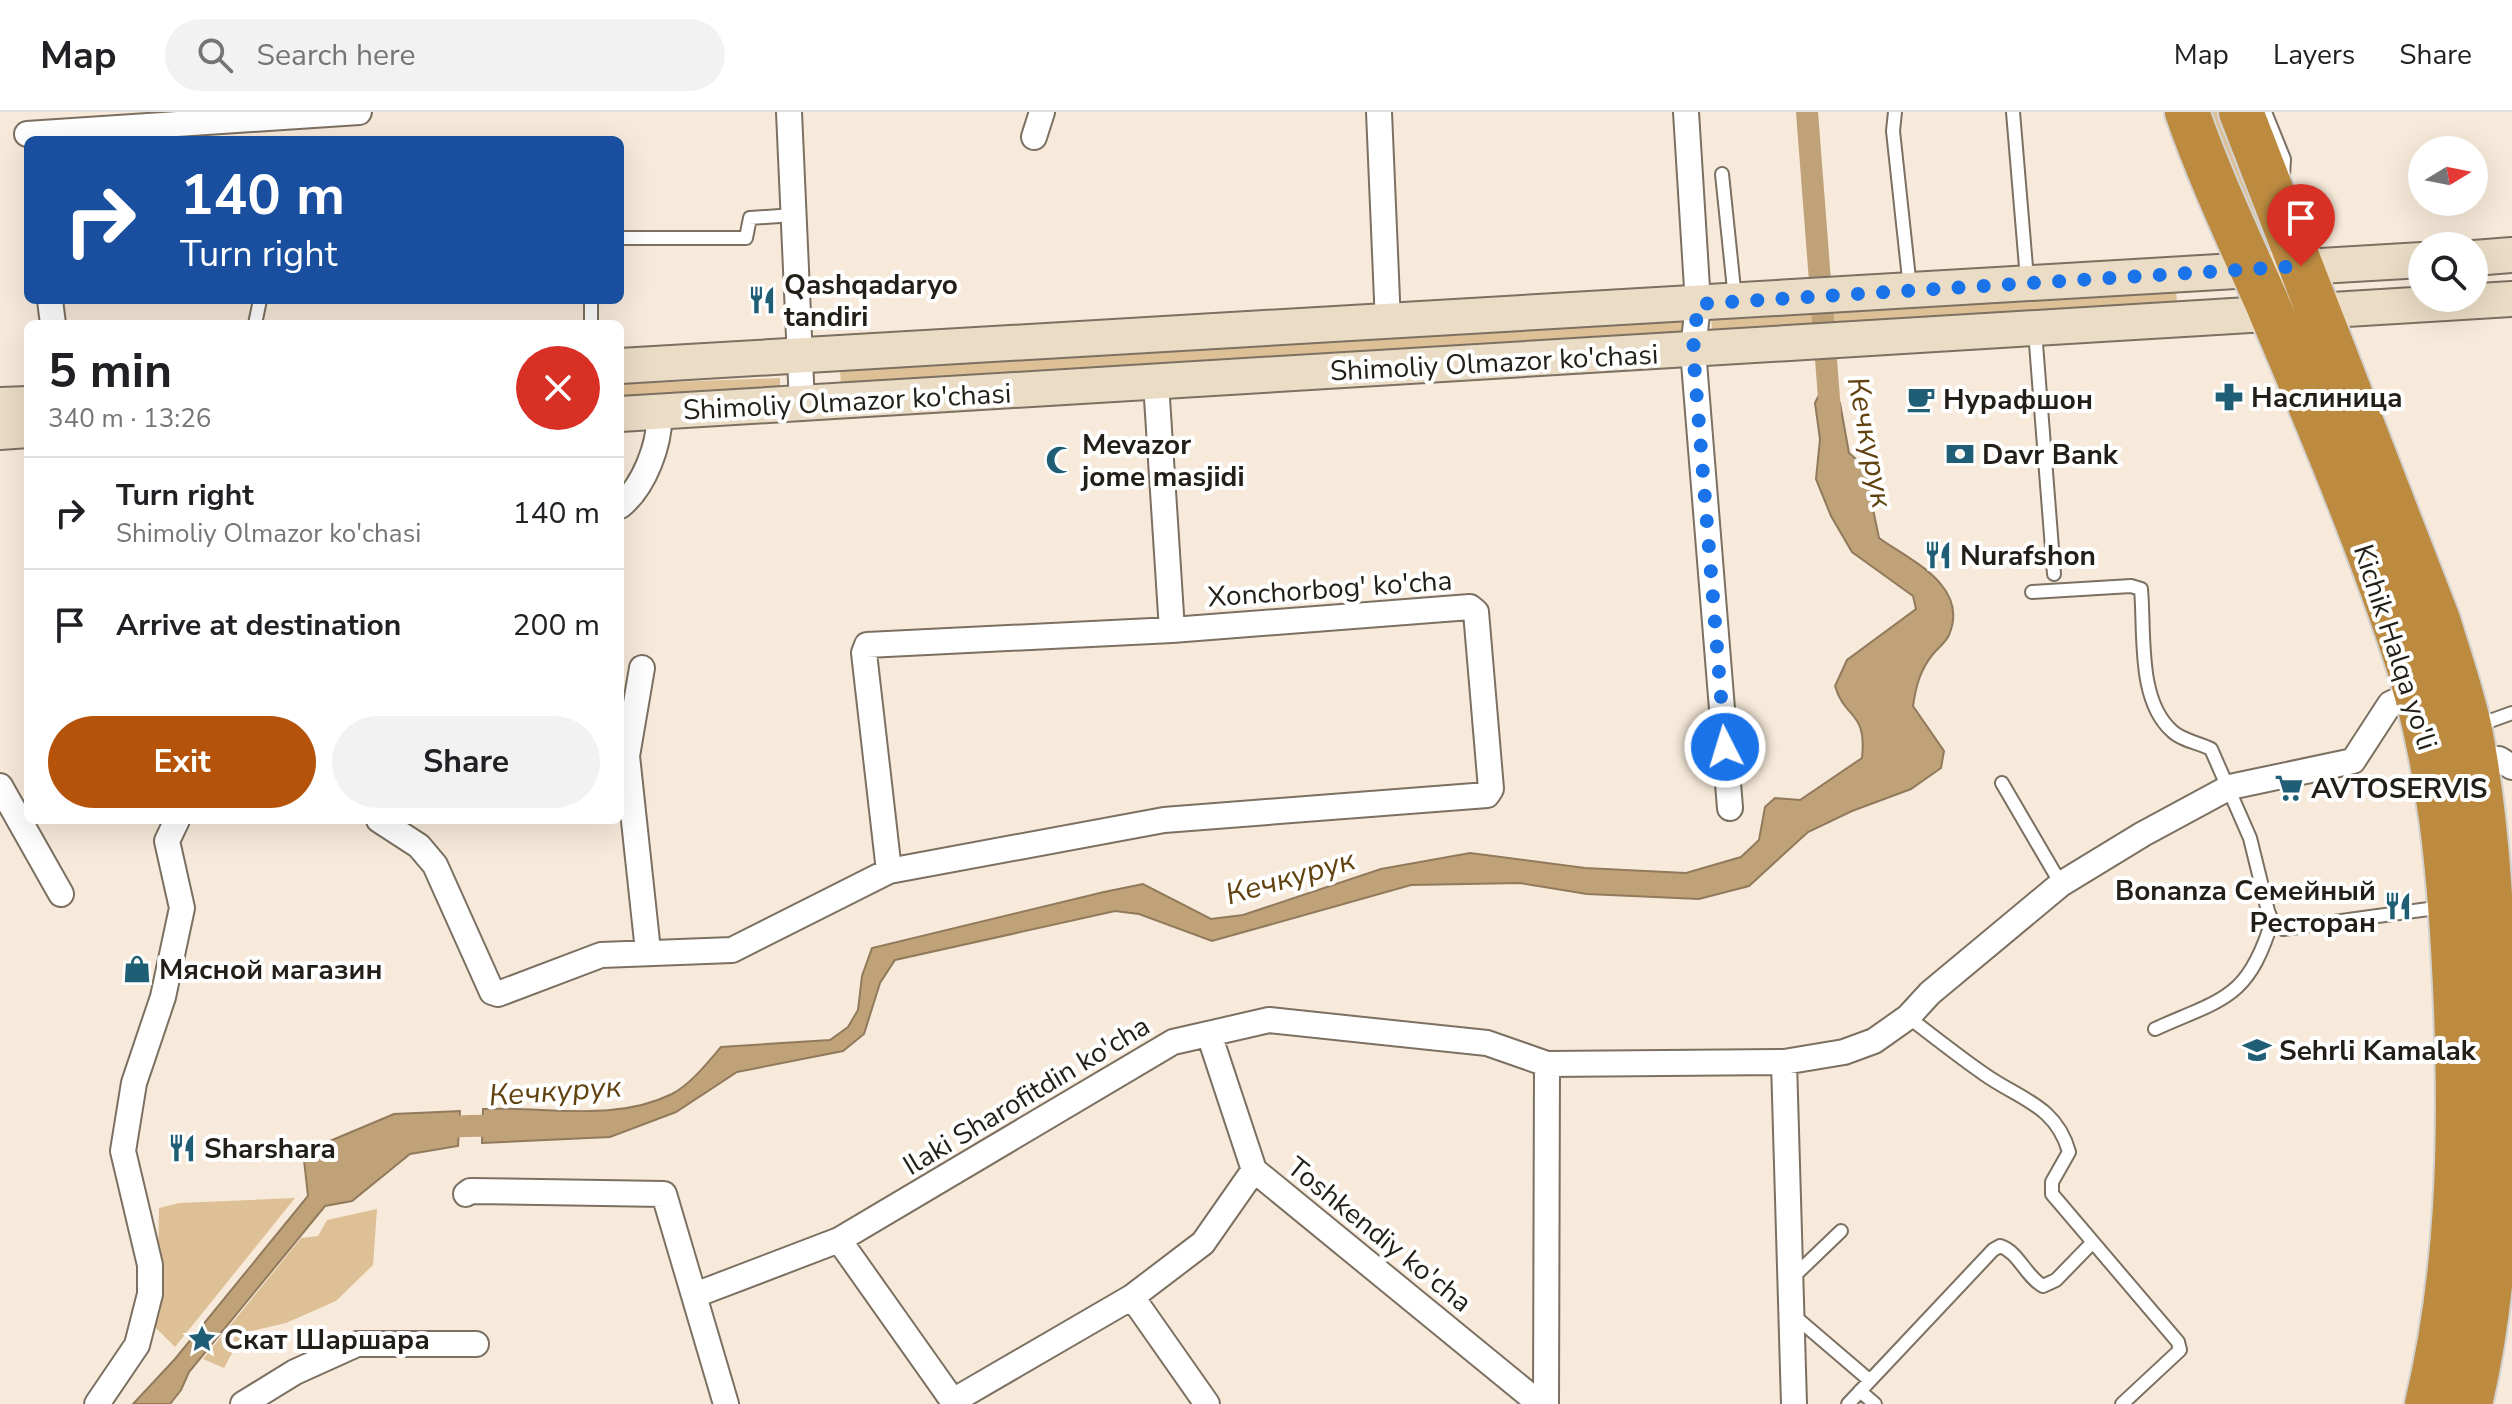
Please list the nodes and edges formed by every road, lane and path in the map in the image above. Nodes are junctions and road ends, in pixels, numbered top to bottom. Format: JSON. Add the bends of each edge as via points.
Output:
{"nodes":[{"id":1,"x":359,"y":112,"type":"edge"},
{"id":2,"x":789,"y":112,"type":"edge"},
{"id":3,"x":1042,"y":112,"type":"edge"},
{"id":4,"x":1379,"y":112,"type":"edge"},
{"id":5,"x":1686,"y":112,"type":"edge"},
{"id":6,"x":1895,"y":112,"type":"edge"},
{"id":7,"x":2013,"y":112,"type":"edge"},
{"id":8,"x":2187,"y":112,"type":"edge"},
{"id":9,"x":2241,"y":112,"type":"edge"},
{"id":10,"x":2265,"y":112,"type":"edge"},
{"id":11,"x":27,"y":129,"type":"edge"},
{"id":12,"x":1034,"y":137,"type":"dead end"},
{"id":13,"x":1722,"y":174,"type":"dead end"},
{"id":14,"x":2280,"y":212,"type":"junction"},
{"id":15,"x":794,"y":215,"type":"junction"},
{"id":16,"x":624,"y":238,"type":"edge"},
{"id":17,"x":2512,"y":255,"type":"edge"},
{"id":18,"x":2488,"y":257,"type":"edge"},
{"id":19,"x":2408,"y":261,"type":"edge"},
{"id":20,"x":2301,"y":266,"type":"junction"},
{"id":21,"x":2252,"y":268,"type":"junction"},
{"id":22,"x":2027,"y":283,"type":"junction"},
{"id":23,"x":1910,"y":290,"type":"junction"},
{"id":24,"x":2512,"y":299,"type":"edge"},
{"id":25,"x":1735,"y":301,"type":"junction"},
{"id":26,"x":1698,"y":304,"type":"junction"},
{"id":27,"x":2319,"y":310,"type":"junction"},
{"id":28,"x":2271,"y":312,"type":"junction"},
{"id":29,"x":1388,"y":323,"type":"junction"},
{"id":30,"x":2034,"y":327,"type":"junction"},
{"id":31,"x":1693,"y":350,"type":"junction"},
{"id":32,"x":799,"y":355,"type":"junction"},
{"id":33,"x":624,"y":366,"type":"edge"},
{"id":34,"x":1156,"y":383,"type":"junction"},
{"id":35,"x":24,"y":404,"type":"edge"},
{"id":36,"x":802,"y":404,"type":"junction"},
{"id":37,"x":0,"y":405,"type":"edge"},
{"id":38,"x":659,"y":413,"type":"junction"},
{"id":39,"x":624,"y":414,"type":"edge"},
{"id":40,"x":24,"y":430,"type":"edge"},
{"id":41,"x":0,"y":432,"type":"edge"},
{"id":42,"x":624,"y":503,"type":"edge"},
{"id":43,"x":2054,"y":574,"type":"dead end"},
{"id":44,"x":2032,"y":592,"type":"dead end"},
{"id":45,"x":1172,"y":630,"type":"junction"},
{"id":46,"x":642,"y":668,"type":"dead end"},
{"id":47,"x":2416,"y":692,"type":"junction"},
{"id":48,"x":2512,"y":713,"type":"edge"},
{"id":49,"x":2485,"y":752,"type":"edge"},
{"id":50,"x":624,"y":758,"type":"edge"},
{"id":51,"x":2002,"y":783,"type":"dead end"},
{"id":52,"x":0,"y":786,"type":"edge"},
{"id":53,"x":2230,"y":787,"type":"junction"},
{"id":54,"x":1730,"y":808,"type":"dead end"},
{"id":55,"x":175,"y":824,"type":"edge"},
{"id":56,"x":385,"y":824,"type":"edge"},
{"id":57,"x":889,"y":871,"type":"junction"},
{"id":58,"x":2061,"y":884,"type":"junction"},
{"id":59,"x":61,"y":894,"type":"dead end"},
{"id":60,"x":2450,"y":906,"type":"junction"},
{"id":61,"x":2272,"y":921,"type":"junction"},
{"id":62,"x":2503,"y":942,"type":"edge"},
{"id":63,"x":648,"y":951,"type":"junction"},
{"id":64,"x":1908,"y":1017,"type":"junction"},
{"id":65,"x":2155,"y":1029,"type":"dead end"},
{"id":66,"x":1209,"y":1034,"type":"junction"},
{"id":67,"x":1784,"y":1062,"type":"junction"},
{"id":68,"x":1547,"y":1064,"type":"junction"},
{"id":69,"x":1254,"y":1170,"type":"junction"},
{"id":70,"x":466,"y":1194,"type":"dead end"},
{"id":71,"x":1841,"y":1231,"type":"dead end"},
{"id":72,"x":2504,"y":1233,"type":"edge"},
{"id":73,"x":839,"y":1240,"type":"junction"},
{"id":74,"x":2092,"y":1243,"type":"junction"},
{"id":75,"x":1791,"y":1279,"type":"junction"},
{"id":76,"x":695,"y":1295,"type":"junction"},
{"id":77,"x":1132,"y":1297,"type":"junction"},
{"id":78,"x":1792,"y":1314,"type":"junction"},
{"id":79,"x":476,"y":1344,"type":"dead end"},
{"id":80,"x":1868,"y":1379,"type":"junction"},
{"id":81,"x":1860,"y":1391,"type":"junction"},
{"id":82,"x":954,"y":1403,"type":"edge"},
{"id":83,"x":97,"y":1404,"type":"edge"},
{"id":84,"x":243,"y":1404,"type":"edge"},
{"id":85,"x":726,"y":1404,"type":"edge"},
{"id":86,"x":1207,"y":1404,"type":"edge"},
{"id":87,"x":1543,"y":1404,"type":"edge"},
{"id":88,"x":1794,"y":1404,"type":"edge"},
{"id":89,"x":1848,"y":1404,"type":"edge"},
{"id":90,"x":1875,"y":1404,"type":"edge"},
{"id":91,"x":2122,"y":1404,"type":"edge"},
{"id":92,"x":2427,"y":1404,"type":"edge"},
{"id":93,"x":2470,"y":1404,"type":"edge"}],
"edges":[{"from":1,"to":11,"type":"street"},
{"from":2,"to":15,"type":"street"},
{"from":3,"to":12,"type":"street"},
{"from":4,"to":29,"type":"street"},
{"from":5,"to":26,"type":"street"},
{"from":6,"to":23,"type":"lane"},
{"from":7,"to":22,"type":"lane"},
{"from":8,"to":21,"type":"highway","name":"Kichik Halqa yo'li"},
{"from":9,"to":14,"type":"highway","name":"Kichik Halqa yo'li"},
{"from":10,"to":14,"type":"lane","via":[[2284,159]]},
{"from":13,"to":25,"type":"lane"},
{"from":14,"to":20,"type":"highway","name":"Kichik Halqa yo'li"},
{"from":15,"to":16,"type":"lane","via":[[750,218],[746,238]]},
{"from":15,"to":32,"type":"street"},
{"from":17,"to":18,"type":"main road"},
{"from":19,"to":20,"type":"main road","name":"Shimoliy Olmazor ko'chasi"},
{"from":20,"to":21,"type":"main road","name":"Shimoliy Olmazor ko'chasi"},
{"from":20,"to":27,"type":"highway","name":"Kichik Halqa yo'li"},
{"from":21,"to":22,"type":"main road","name":"Shimoliy Olmazor ko'chasi"},
{"from":21,"to":28,"type":"highway","name":"Kichik Halqa yo'li"},
{"from":22,"to":23,"type":"main road","name":"Shimoliy Olmazor ko'chasi"},
{"from":23,"to":25,"type":"main road","name":"Shimoliy Olmazor ko'chasi"},
{"from":24,"to":27,"type":"main road","name":"Shimoliy Olmazor ko'chasi"},
{"from":25,"to":26,"type":"main road","name":"Shimoliy Olmazor ko'chasi"},
{"from":26,"to":29,"type":"main road","name":"Shimoliy Olmazor ko'chasi"},
{"from":26,"to":31,"type":"street"},
{"from":27,"to":28,"type":"main road","name":"Shimoliy Olmazor ko'chasi"},
{"from":27,"to":49,"type":"highway","name":"Kichik Halqa yo'li"},
{"from":28,"to":30,"type":"main road","name":"Shimoliy Olmazor ko'chasi"},
{"from":28,"to":47,"type":"highway","name":"Kichik Halqa yo'li","via":[[2369,556]]},
{"from":29,"to":32,"type":"main road","name":"Shimoliy Olmazor ko'chasi"},
{"from":30,"to":31,"type":"main road","name":"Shimoliy Olmazor ko'chasi"},
{"from":30,"to":43,"type":"lane"},
{"from":31,"to":34,"type":"main road","name":"Shimoliy Olmazor ko'chasi"},
{"from":31,"to":54,"type":"street"},
{"from":32,"to":33,"type":"main road","name":"Shimoliy Olmazor ko'chasi"},
{"from":32,"to":36,"type":"street"},
{"from":34,"to":36,"type":"main road","name":"Shimoliy Olmazor ko'chasi"},
{"from":34,"to":45,"type":"street"},
{"from":35,"to":37,"type":"main road"},
{"from":36,"to":38,"type":"main road","name":"Shimoliy Olmazor ko'chasi"},
{"from":38,"to":39,"type":"main road","name":"Shimoliy Olmazor ko'chasi"},
{"from":38,"to":42,"type":"street","via":[[661,433],[633,495]]},
{"from":40,"to":41,"type":"main road"},
{"from":44,"to":53,"type":"lane","via":[[2141,589],[2155,713],[2177,735],[2211,749]]},
{"from":45,"to":57,"type":"street","name":"Xonchorbog' ko'cha","via":[[867,645]]},
{"from":45,"to":57,"type":"street","name":"Xonchorbog' ko'cha","via":[[1470,607],[1476,612],[1491,789],[1487,795],[1164,820]]},
{"from":46,"to":50,"type":"street"},
{"from":47,"to":53,"type":"street","name":"Ilaki Sharofitdin ko'cha","via":[[2390,704],[2353,761]]},
{"from":47,"to":60,"type":"highway","name":"Kichik Halqa yo'li","via":[[2439,796]]},
{"from":48,"to":49,"type":"lane"},
{"from":49,"to":62,"type":"highway","name":"Kichik Halqa yo'li"},
{"from":50,"to":63,"type":"street"},
{"from":51,"to":58,"type":"lane"},
{"from":52,"to":59,"type":"street"},
{"from":53,"to":58,"type":"street","name":"Ilaki Sharofitdin ko'cha"},
{"from":53,"to":61,"type":"lane"},
{"from":55,"to":83,"type":"street","via":[[167,841],[182,908],[163,997],[134,1083],[123,1151],[150,1265],[150,1294],[137,1345]]},
{"from":56,"to":63,"type":"street","name":"Xonchorbog' ko'cha","via":[[419,846],[435,865],[492,992],[587,958]]},
{"from":57,"to":63,"type":"street","name":"Xonchorbog' ko'cha","via":[[732,950]]},
{"from":58,"to":64,"type":"street","name":"Ilaki Sharofitdin ko'cha"},
{"from":60,"to":61,"type":"lane","via":[[2283,929]]},
{"from":60,"to":92,"type":"highway","name":"Kichik Halqa yo'li","via":[[2458,1067],[2457,1204],[2448,1299]]},
{"from":61,"to":65,"type":"lane","via":[[2259,962],[2239,989]]},
{"from":62,"to":72,"type":"highway","name":"Kichik Halqa yo'li","via":[[2497,1073]]},
{"from":64,"to":67,"type":"street","name":"Ilaki Sharofitdin ko'cha","via":[[1874,1041],[1844,1052]]},
{"from":64,"to":74,"type":"lane","via":[[1988,1077],[2034,1101],[2064,1133],[2069,1152],[2052,1182],[2052,1194]]},
{"from":66,"to":68,"type":"street","name":"Ilaki Sharofitdin ko'cha","via":[[1269,1020],[1487,1043]]},
{"from":66,"to":69,"type":"street","name":"Toshkendiy ko'cha"},
{"from":66,"to":73,"type":"street","name":"Ilaki Sharofitdin ko'cha","via":[[1173,1042]]},
{"from":67,"to":68,"type":"street","name":"Ilaki Sharofitdin ko'cha"},
{"from":67,"to":75,"type":"street"},
{"from":68,"to":87,"type":"street"},
{"from":69,"to":77,"type":"street","via":[[1203,1243]]},
{"from":69,"to":87,"type":"street","name":"Toshkendiy ko'cha"},
{"from":70,"to":76,"type":"street","via":[[664,1194]]},
{"from":71,"to":75,"type":"lane"},
{"from":72,"to":93,"type":"highway","name":"Kichik Halqa yo'li"},
{"from":73,"to":76,"type":"street","name":"Ilaki Sharofitdin ko'cha"},
{"from":73,"to":82,"type":"street"},
{"from":74,"to":80,"type":"lane","via":[[2056,1280],[2043,1286],[2031,1279],[2008,1248],[1993,1250]]},
{"from":74,"to":91,"type":"lane","via":[[2180,1350]]},
{"from":75,"to":78,"type":"street"},
{"from":76,"to":85,"type":"street"},
{"from":77,"to":82,"type":"street"},
{"from":77,"to":86,"type":"street"},
{"from":78,"to":80,"type":"lane"},
{"from":78,"to":88,"type":"street"},
{"from":79,"to":84,"type":"street","via":[[357,1344],[295,1372]]},
{"from":80,"to":81,"type":"lane"},
{"from":81,"to":89,"type":"lane"},
{"from":81,"to":90,"type":"lane"}]}
